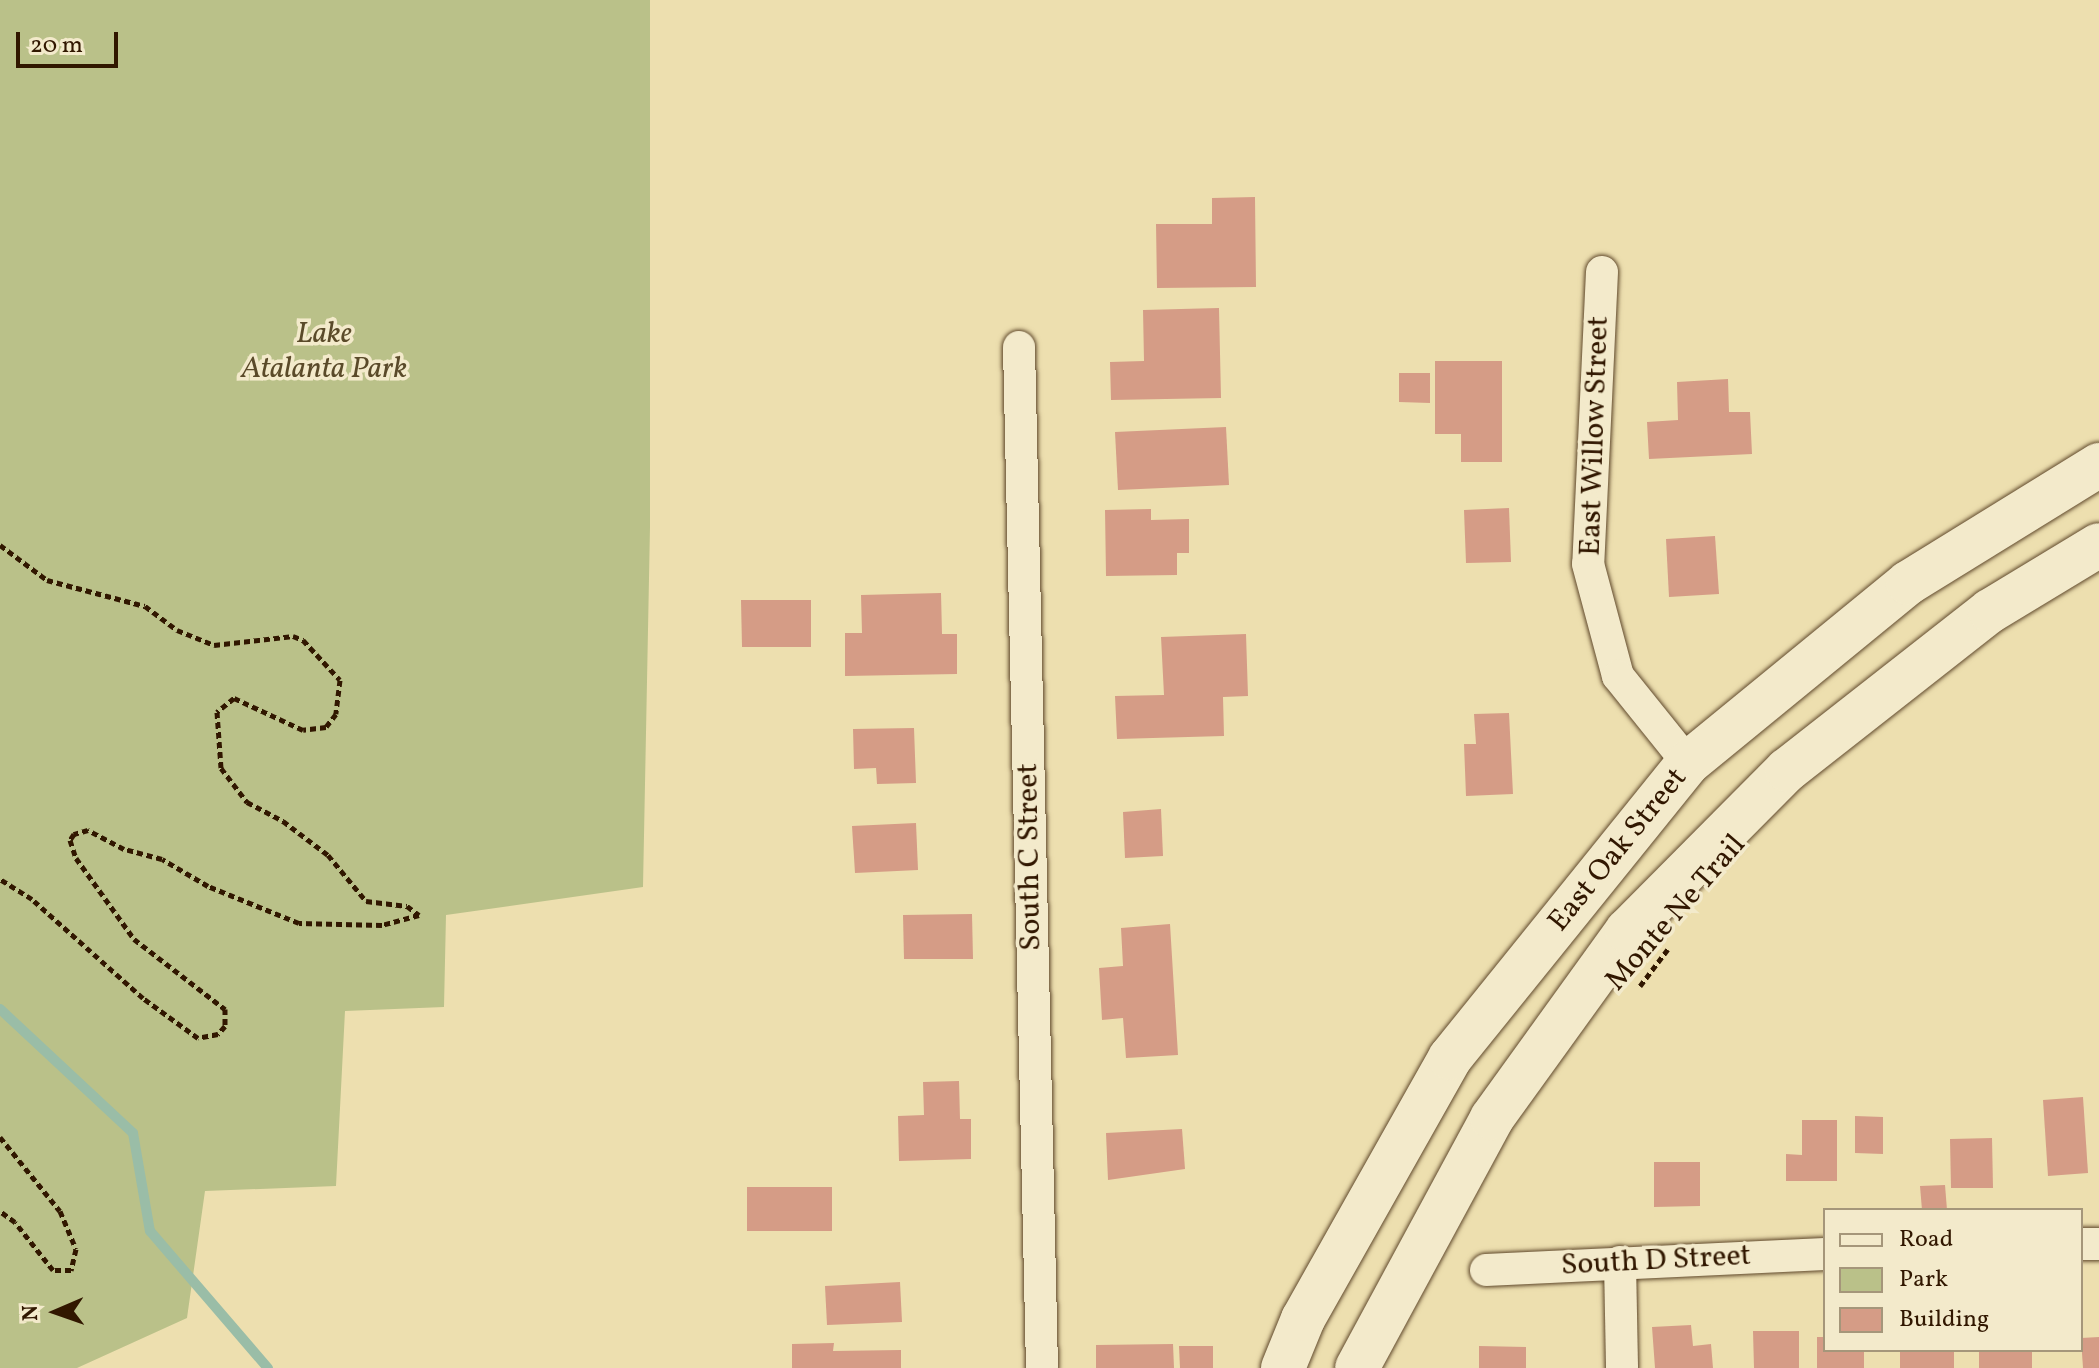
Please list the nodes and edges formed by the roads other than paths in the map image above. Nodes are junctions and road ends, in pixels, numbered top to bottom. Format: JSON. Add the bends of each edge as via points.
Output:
{"nodes":[{"id":1,"x":1602,"y":272,"type":"dead end"},
{"id":2,"x":1019,"y":347,"type":"dead end"},
{"id":3,"x":2099,"y":465,"type":"edge"},
{"id":4,"x":2099,"y":545,"type":"edge"},
{"id":5,"x":1688,"y":763,"type":"junction"},
{"id":6,"x":1823,"y":1254,"type":"edge"},
{"id":7,"x":1620,"y":1262,"type":"junction"},
{"id":8,"x":1486,"y":1270,"type":"dead end"},
{"id":9,"x":1042,"y":1368,"type":"edge"},
{"id":10,"x":1283,"y":1368,"type":"edge"},
{"id":11,"x":1357,"y":1368,"type":"edge"},
{"id":12,"x":1622,"y":1368,"type":"edge"}],
"edges":[{"from":1,"to":5,"type":"street","name":"East Willow Street","via":[[1588,564],[1618,676]]},
{"from":2,"to":9,"type":"street","name":"South C Street"},
{"from":3,"to":5,"type":"street","name":"East Oak Street","via":[[1908,583]]},
{"from":4,"to":11,"type":"street","name":"East Oak Street","via":[[1990,611],[1787,770],[1627,931],[1492,1118]]},
{"from":5,"to":10,"type":"street","name":"East Oak Street","via":[[1450,1058],[1303,1319]]},
{"from":6,"to":7,"type":"street","name":"South D Street"},
{"from":7,"to":8,"type":"street","name":"South D Street"},
{"from":7,"to":12,"type":"street"}]}
